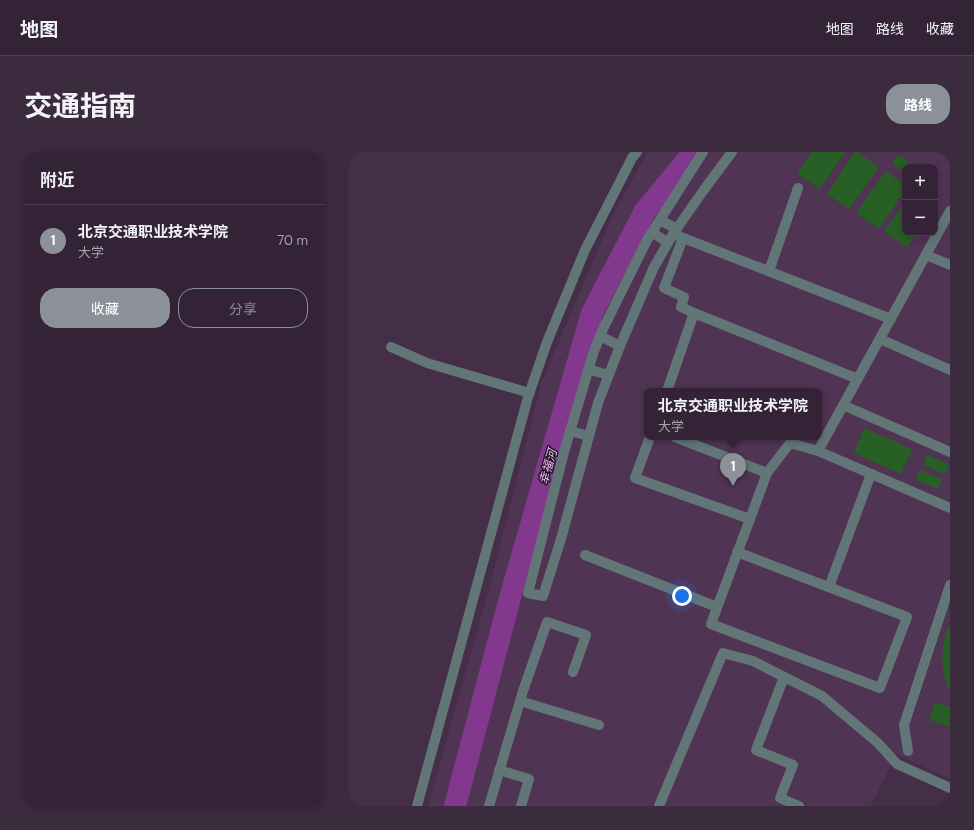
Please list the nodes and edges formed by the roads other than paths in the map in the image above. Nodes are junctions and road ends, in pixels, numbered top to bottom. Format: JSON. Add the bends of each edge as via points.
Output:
{"nodes":[{"id":1,"x":637,"y":152,"type":"edge"},
{"id":2,"x":703,"y":152,"type":"edge"},
{"id":3,"x":732,"y":152,"type":"edge"},
{"id":4,"x":798,"y":188,"type":"dead end"},
{"id":5,"x":950,"y":211,"type":"edge"},
{"id":6,"x":660,"y":220,"type":"junction"},
{"id":7,"x":652,"y":232,"type":"junction"},
{"id":8,"x":675,"y":236,"type":"junction"},
{"id":9,"x":926,"y":255,"type":"junction"},
{"id":10,"x":950,"y":265,"type":"edge"},
{"id":11,"x":769,"y":271,"type":"junction"},
{"id":12,"x":694,"y":313,"type":"junction"},
{"id":13,"x":891,"y":319,"type":"junction"},
{"id":14,"x":600,"y":336,"type":"junction"},
{"id":15,"x":880,"y":339,"type":"junction"},
{"id":16,"x":391,"y":346,"type":"dead end"},
{"id":17,"x":620,"y":346,"type":"junction"},
{"id":18,"x":588,"y":368,"type":"junction"},
{"id":19,"x":950,"y":370,"type":"edge"},
{"id":20,"x":608,"y":375,"type":"junction"},
{"id":21,"x":858,"y":379,"type":"junction"},
{"id":22,"x":668,"y":388,"type":"edge"},
{"id":23,"x":530,"y":393,"type":"junction"},
{"id":24,"x":844,"y":405,"type":"junction"},
{"id":25,"x":570,"y":431,"type":"junction"},
{"id":26,"x":589,"y":436,"type":"junction"},
{"id":27,"x":649,"y":440,"type":"edge"},
{"id":28,"x":683,"y":440,"type":"edge"},
{"id":29,"x":818,"y":451,"type":"junction"},
{"id":30,"x":950,"y":452,"type":"edge"},
{"id":31,"x":768,"y":473,"type":"junction"},
{"id":32,"x":871,"y":474,"type":"junction"},
{"id":33,"x":552,"y":498,"type":"junction"},
{"id":34,"x":571,"y":502,"type":"junction"},
{"id":35,"x":950,"y":508,"type":"edge"},
{"id":36,"x":750,"y":519,"type":"junction"},
{"id":37,"x":737,"y":552,"type":"junction"},
{"id":38,"x":585,"y":555,"type":"dead end"},
{"id":39,"x":536,"y":560,"type":"junction"},
{"id":40,"x":553,"y":565,"type":"junction"},
{"id":41,"x":950,"y":585,"type":"edge"},
{"id":42,"x":829,"y":588,"type":"junction"},
{"id":43,"x":717,"y":607,"type":"junction"},
{"id":44,"x":573,"y":672,"type":"dead end"},
{"id":45,"x":784,"y":677,"type":"junction"},
{"id":46,"x":522,"y":696,"type":"junction"},
{"id":47,"x":599,"y":725,"type":"dead end"},
{"id":48,"x":908,"y":751,"type":"dead end"},
{"id":49,"x":499,"y":770,"type":"junction"},
{"id":50,"x":950,"y":788,"type":"edge"},
{"id":51,"x":788,"y":804,"type":"edge"},
{"id":52,"x":417,"y":806,"type":"edge"},
{"id":53,"x":489,"y":806,"type":"edge"},
{"id":54,"x":521,"y":806,"type":"edge"},
{"id":55,"x":659,"y":806,"type":"edge"},
{"id":56,"x":799,"y":806,"type":"edge"}],
"edges":[{"from":1,"to":23,"type":"street","via":[[585,250],[547,342]]},
{"from":2,"to":6,"type":"street"},
{"from":3,"to":8,"type":"street","via":[[703,191]]},
{"from":4,"to":11,"type":"street"},
{"from":5,"to":9,"type":"street"},
{"from":6,"to":7,"type":"street"},
{"from":6,"to":8,"type":"street"},
{"from":7,"to":8,"type":"street"},
{"from":7,"to":14,"type":"street"},
{"from":8,"to":11,"type":"street"},
{"from":8,"to":12,"type":"street","via":[[664,288],[684,297],[681,308]]},
{"from":8,"to":17,"type":"street","via":[[654,267]]},
{"from":9,"to":10,"type":"street"},
{"from":9,"to":13,"type":"street"},
{"from":11,"to":13,"type":"street"},
{"from":12,"to":21,"type":"street"},
{"from":12,"to":22,"type":"street"},
{"from":13,"to":15,"type":"street"},
{"from":14,"to":17,"type":"street"},
{"from":14,"to":18,"type":"street"},
{"from":15,"to":19,"type":"street"},
{"from":15,"to":21,"type":"street"},
{"from":16,"to":23,"type":"street","via":[[426,363]]},
{"from":17,"to":20,"type":"street"},
{"from":18,"to":20,"type":"street"},
{"from":18,"to":25,"type":"street"},
{"from":20,"to":26,"type":"street"},
{"from":21,"to":24,"type":"street"},
{"from":23,"to":52,"type":"street"},
{"from":24,"to":29,"type":"street"},
{"from":24,"to":30,"type":"street"},
{"from":25,"to":26,"type":"street"},
{"from":25,"to":33,"type":"street"},
{"from":26,"to":34,"type":"street"},
{"from":27,"to":36,"type":"street","via":[[636,478]]},
{"from":28,"to":31,"type":"street"},
{"from":29,"to":31,"type":"street","via":[[790,443]]},
{"from":29,"to":32,"type":"street"},
{"from":31,"to":36,"type":"street"},
{"from":32,"to":35,"type":"street"},
{"from":32,"to":42,"type":"street"},
{"from":33,"to":34,"type":"street"},
{"from":33,"to":39,"type":"street"},
{"from":34,"to":40,"type":"street"},
{"from":36,"to":37,"type":"street"},
{"from":37,"to":42,"type":"street"},
{"from":37,"to":43,"type":"street"},
{"from":38,"to":43,"type":"street"},
{"from":39,"to":40,"type":"street"},
{"from":39,"to":40,"type":"street","via":[[528,592],[543,596]]},
{"from":41,"to":48,"type":"street","via":[[904,724]]},
{"from":42,"to":43,"type":"street","via":[[907,617],[880,688],[711,624]]},
{"from":44,"to":46,"type":"street","via":[[586,635],[547,622]]},
{"from":45,"to":50,"type":"street","via":[[822,696],[878,743],[897,764]]},
{"from":45,"to":51,"type":"street","via":[[756,750],[793,765],[780,798]]},
{"from":45,"to":55,"type":"street","via":[[753,661],[723,653]]},
{"from":46,"to":47,"type":"street"},
{"from":46,"to":49,"type":"street"},
{"from":49,"to":53,"type":"street"},
{"from":49,"to":54,"type":"street","via":[[529,780]]},
{"from":51,"to":56,"type":"street"}]}
